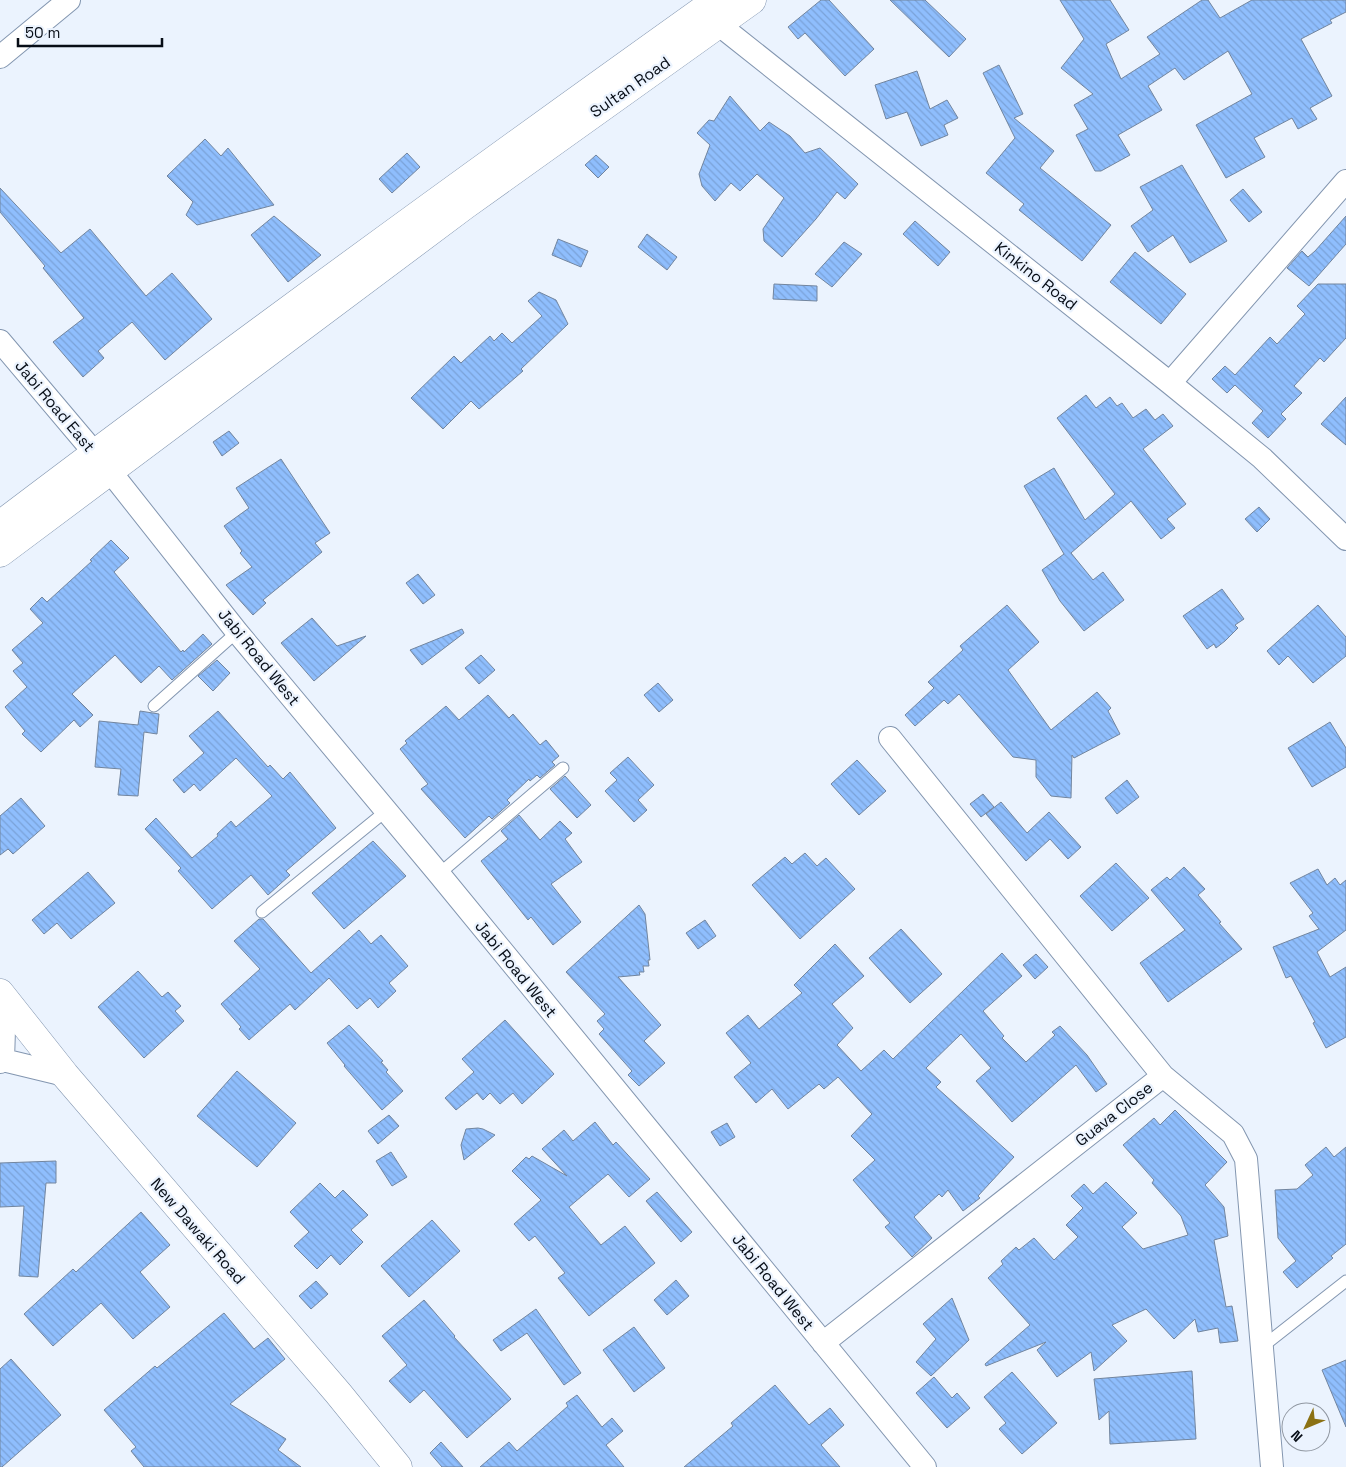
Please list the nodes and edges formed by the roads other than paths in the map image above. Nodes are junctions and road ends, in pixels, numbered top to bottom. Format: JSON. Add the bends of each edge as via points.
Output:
{"nodes":[{"id":1,"x":69,"y":0,"type":"edge"},
{"id":2,"x":752,"y":0,"type":"edge"},
{"id":3,"x":717,"y":12,"type":"edge"},
{"id":4,"x":0,"y":57,"type":"edge"},
{"id":5,"x":1346,"y":181,"type":"edge"},
{"id":6,"x":0,"y":341,"type":"edge"},
{"id":7,"x":1170,"y":383,"type":"junction"},
{"id":8,"x":102,"y":462,"type":"junction"},
{"id":9,"x":0,"y":525,"type":"edge"},
{"id":10,"x":1346,"y":539,"type":"edge"},
{"id":11,"x":0,"y":553,"type":"edge"},
{"id":12,"x":237,"y":632,"type":"junction"},
{"id":13,"x":154,"y":706,"type":"dead end"},
{"id":14,"x":890,"y":738,"type":"dead end"},
{"id":15,"x":563,"y":768,"type":"dead end"},
{"id":16,"x":386,"y":811,"type":"junction"},
{"id":17,"x":439,"y":874,"type":"junction"},
{"id":18,"x":262,"y":912,"type":"dead end"},
{"id":19,"x":3,"y":996,"type":"edge"},
{"id":20,"x":1,"y":1061,"type":"edge"},
{"id":21,"x":65,"y":1075,"type":"junction"},
{"id":22,"x":1163,"y":1076,"type":"junction"},
{"id":23,"x":1346,"y":1281,"type":"edge"},
{"id":24,"x":823,"y":1343,"type":"junction"},
{"id":25,"x":1262,"y":1347,"type":"junction"},
{"id":26,"x":398,"y":1467,"type":"edge"},
{"id":27,"x":925,"y":1467,"type":"edge"},
{"id":28,"x":1272,"y":1467,"type":"edge"}],
"edges":[{"from":1,"to":4,"type":"street"},
{"from":2,"to":3,"type":"street","name":"Sultan Road"},
{"from":3,"to":7,"type":"street","name":"Kinkino Road"},
{"from":3,"to":8,"type":"street","name":"Sultan Road","via":[[503,165]]},
{"from":5,"to":7,"type":"street"},
{"from":6,"to":8,"type":"street","name":"Jabi Road East"},
{"from":7,"to":10,"type":"street","name":"Kinkino Road","via":[[1262,458]]},
{"from":8,"to":9,"type":"street"},
{"from":8,"to":11,"type":"street"},
{"from":8,"to":12,"type":"street","name":"Jabi Road West"},
{"from":12,"to":13,"type":"lane"},
{"from":12,"to":16,"type":"street","name":"Jabi Road West"},
{"from":14,"to":22,"type":"street"},
{"from":15,"to":17,"type":"lane"},
{"from":16,"to":17,"type":"street","name":"Jabi Road West"},
{"from":16,"to":18,"type":"lane"},
{"from":17,"to":24,"type":"street","name":"Jabi Road West"},
{"from":19,"to":20,"type":"street"},
{"from":19,"to":21,"type":"street","name":"New Dawaki Road"},
{"from":20,"to":21,"type":"street"},
{"from":21,"to":26,"type":"street","name":"New Dawaki Road"},
{"from":22,"to":24,"type":"street","name":"Guava Close"},
{"from":22,"to":25,"type":"street","name":"Guava Close","via":[[1233,1134],[1246,1159]]},
{"from":23,"to":25,"type":"lane"},
{"from":24,"to":27,"type":"street","name":"Jabi Road West"},
{"from":25,"to":28,"type":"street","name":"Guava Close"}]}
